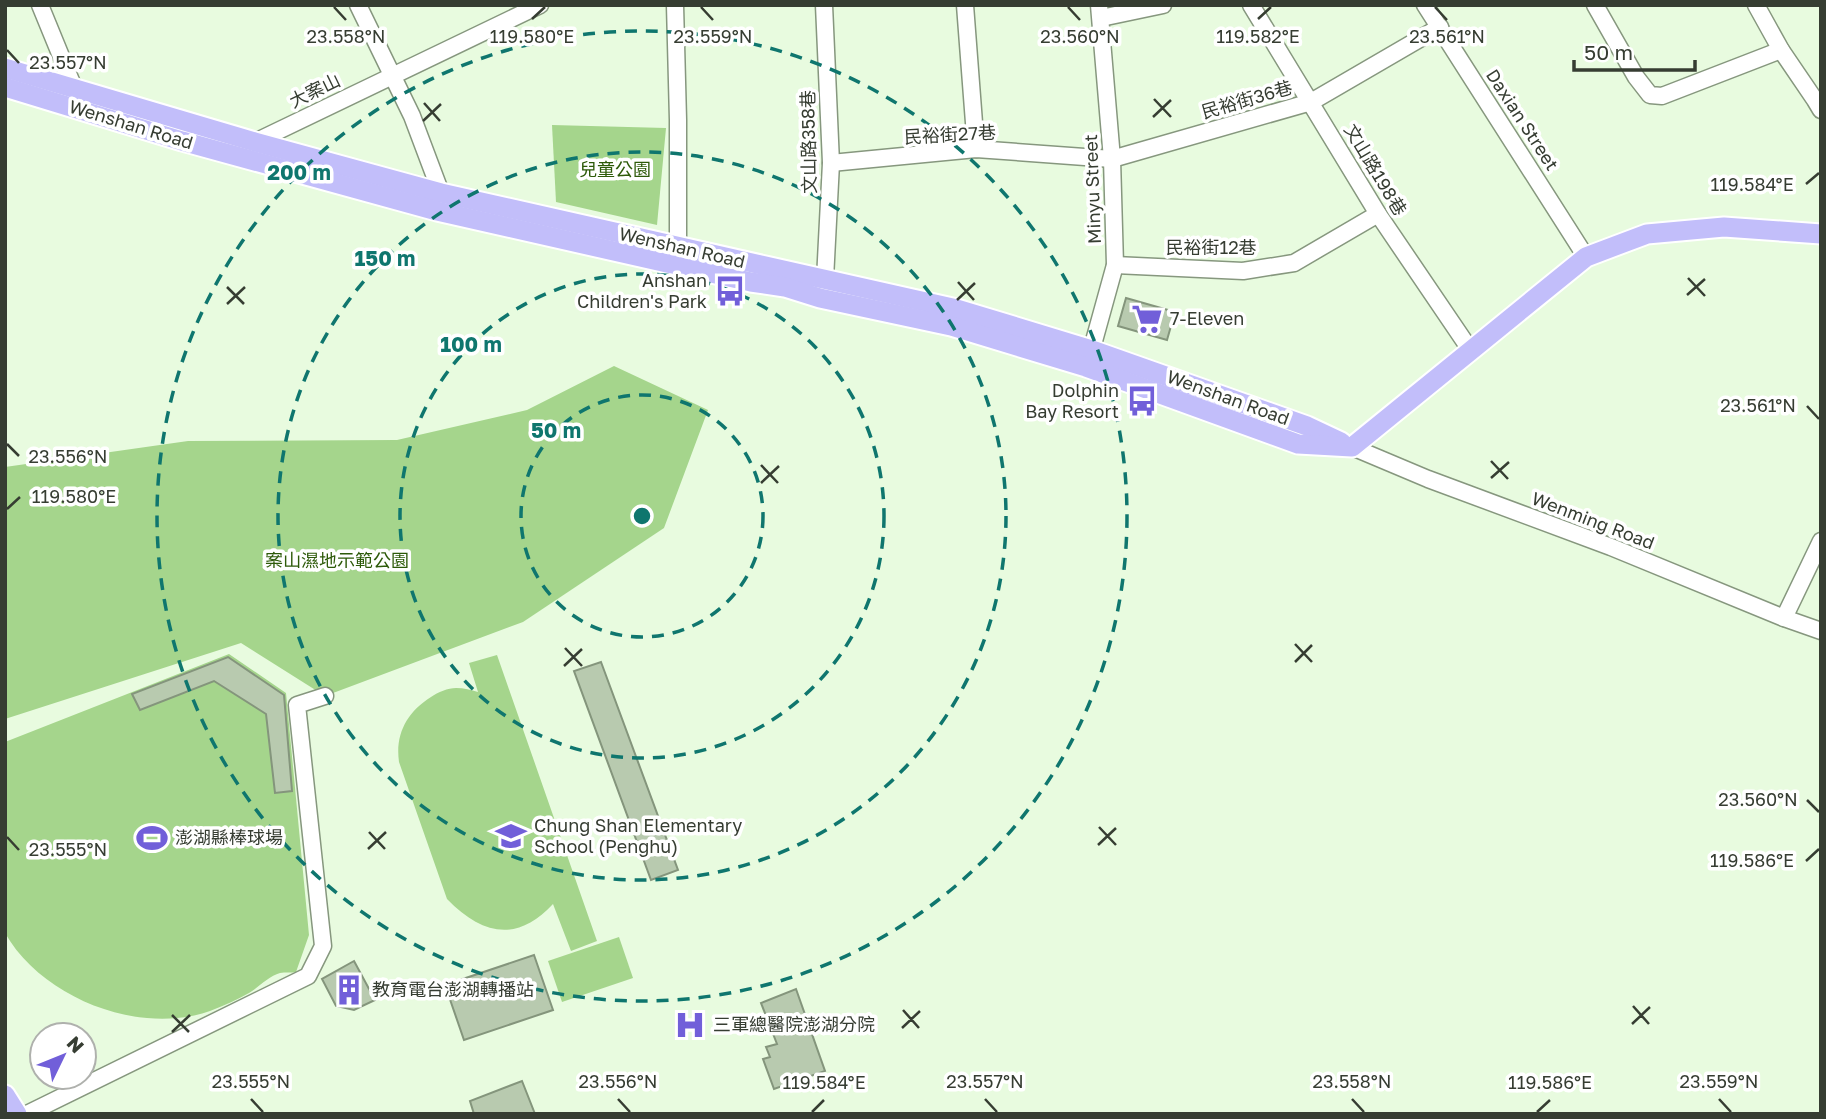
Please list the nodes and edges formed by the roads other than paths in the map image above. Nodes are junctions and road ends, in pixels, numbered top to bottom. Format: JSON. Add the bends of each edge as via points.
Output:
{"nodes":[{"id":1,"x":40,"y":5,"type":"edge"},
{"id":2,"x":358,"y":5,"type":"edge"},
{"id":3,"x":540,"y":5,"type":"edge"},
{"id":4,"x":675,"y":5,"type":"edge"},
{"id":5,"x":824,"y":5,"type":"edge"},
{"id":6,"x":965,"y":5,"type":"edge"},
{"id":7,"x":1163,"y":5,"type":"edge"},
{"id":8,"x":1251,"y":5,"type":"edge"},
{"id":9,"x":1425,"y":5,"type":"edge"},
{"id":10,"x":1595,"y":5,"type":"edge"},
{"id":11,"x":1756,"y":5,"type":"edge"},
{"id":12,"x":1100,"y":11,"type":"edge"},
{"id":13,"x":1440,"y":27,"type":"junction"},
{"id":14,"x":1782,"y":50,"type":"junction"},
{"id":15,"x":5,"y":68,"type":"edge"},
{"id":16,"x":392,"y":75,"type":"junction"},
{"id":17,"x":5,"y":87,"type":"edge"},
{"id":18,"x":74,"y":88,"type":"junction"},
{"id":19,"x":1311,"y":102,"type":"junction"},
{"id":20,"x":1819,"y":103,"type":"edge"},
{"id":21,"x":131,"y":115,"type":"junction"},
{"id":22,"x":255,"y":142,"type":"junction"},
{"id":23,"x":976,"y":149,"type":"junction"},
{"id":24,"x":1112,"y":159,"type":"junction"},
{"id":25,"x":831,"y":163,"type":"junction"},
{"id":26,"x":439,"y":202,"type":"junction"},
{"id":27,"x":1378,"y":214,"type":"junction"},
{"id":28,"x":1821,"y":234,"type":"edge"},
{"id":29,"x":676,"y":256,"type":"junction"},
{"id":30,"x":1586,"y":257,"type":"junction"},
{"id":31,"x":1115,"y":265,"type":"junction"},
{"id":32,"x":825,"y":279,"type":"junction"},
{"id":33,"x":1471,"y":351,"type":"junction"},
{"id":34,"x":1089,"y":358,"type":"junction"},
{"id":35,"x":1352,"y":447,"type":"junction"},
{"id":36,"x":1821,"y":541,"type":"edge"},
{"id":37,"x":1784,"y":618,"type":"junction"},
{"id":38,"x":1821,"y":631,"type":"edge"},
{"id":39,"x":325,"y":696,"type":"dead end"},
{"id":40,"x":5,"y":1095,"type":"edge"},
{"id":41,"x":17,"y":1114,"type":"edge"},
{"id":42,"x":27,"y":1114,"type":"edge"}],
"edges":[{"from":1,"to":18,"type":"street"},
{"from":2,"to":16,"type":"street"},
{"from":3,"to":16,"type":"street","name":"大案山"},
{"from":4,"to":29,"type":"street"},
{"from":5,"to":25,"type":"street","name":"文山路358巷"},
{"from":6,"to":23,"type":"street"},
{"from":7,"to":12,"type":"street"},
{"from":8,"to":19,"type":"street","name":"文山路198巷"},
{"from":9,"to":13,"type":"street","name":"Daxian Street"},
{"from":10,"to":14,"type":"street","via":[[1650,95],[1662,96]]},
{"from":11,"to":14,"type":"street"},
{"from":12,"to":24,"type":"street","name":"Minyu Street"},
{"from":13,"to":19,"type":"street","name":"民裕街36巷"},
{"from":13,"to":30,"type":"street","name":"Daxian Street"},
{"from":14,"to":20,"type":"street"},
{"from":15,"to":18,"type":"main road","name":"Wenshan Road"},
{"from":16,"to":22,"type":"street","name":"大案山"},
{"from":16,"to":26,"type":"street","via":[[412,117]]},
{"from":17,"to":21,"type":"main road","name":"Wenshan Road"},
{"from":18,"to":21,"type":"main road","name":"Wenshan Road"},
{"from":19,"to":24,"type":"street","name":"民裕街36巷"},
{"from":19,"to":27,"type":"street","name":"文山路198巷"},
{"from":21,"to":22,"type":"main road","name":"Wenshan Road"},
{"from":21,"to":26,"type":"main road","name":"Wenshan Road","via":[[229,155]]},
{"from":22,"to":26,"type":"main road","name":"Wenshan Road"},
{"from":23,"to":24,"type":"street","name":"民裕街27巷"},
{"from":23,"to":25,"type":"street","name":"民裕街27巷"},
{"from":24,"to":31,"type":"street","name":"Minyu Street"},
{"from":25,"to":32,"type":"street","name":"文山路358巷"},
{"from":26,"to":29,"type":"main road","name":"Wenshan Road"},
{"from":27,"to":31,"type":"street","name":"民裕街12巷","via":[[1294,263],[1242,271]]},
{"from":27,"to":33,"type":"street","name":"文山路198巷"},
{"from":28,"to":30,"type":"main road","via":[[1724,226],[1647,234]]},
{"from":29,"to":32,"type":"main road","name":"Wenshan Road"},
{"from":29,"to":34,"type":"main road","name":"Wenshan Road","via":[[751,282]]},
{"from":30,"to":33,"type":"main road"},
{"from":31,"to":34,"type":"street","name":"Minyu Street"},
{"from":32,"to":34,"type":"main road","name":"Wenshan Road","via":[[957,309]]},
{"from":33,"to":35,"type":"main road"},
{"from":34,"to":35,"type":"main road","name":"Wenshan Road","via":[[1307,426]]},
{"from":35,"to":37,"type":"street","name":"Wenming Road"},
{"from":36,"to":37,"type":"street"},
{"from":37,"to":38,"type":"street","name":"Wenming Road"},
{"from":39,"to":42,"type":"street","via":[[297,705],[323,946],[308,976]]},
{"from":40,"to":41,"type":"main road"}]}
